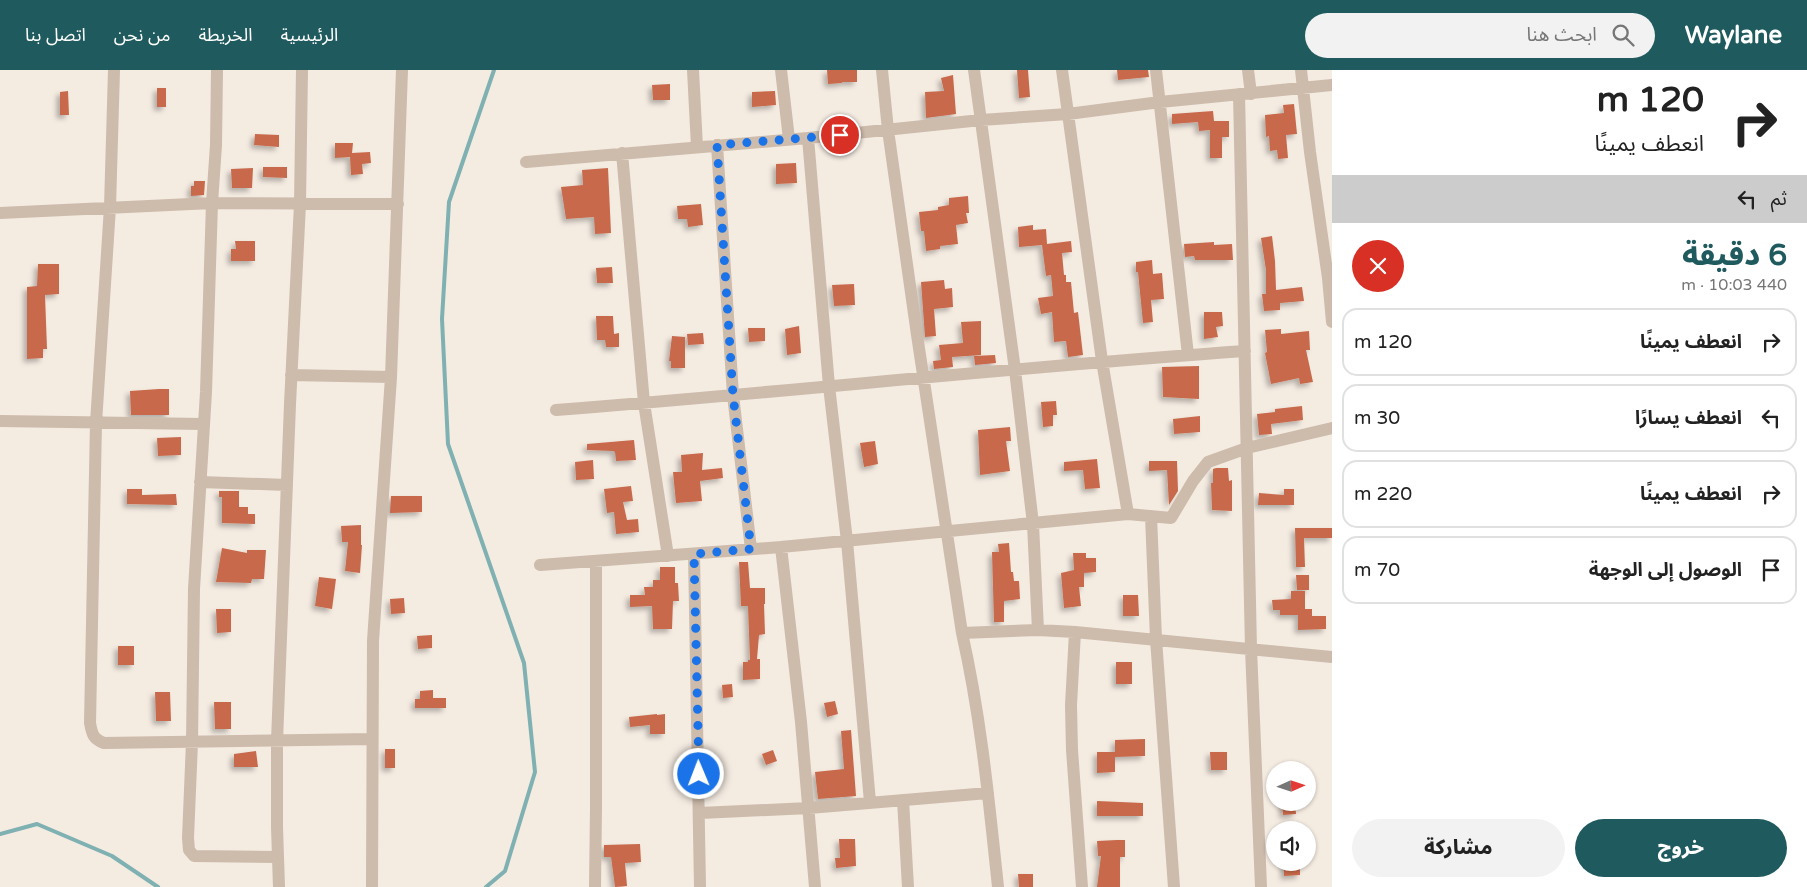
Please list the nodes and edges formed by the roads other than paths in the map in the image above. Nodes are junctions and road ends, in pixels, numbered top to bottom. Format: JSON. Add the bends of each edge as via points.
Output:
{"nodes":[{"id":1,"x":114,"y":70,"type":"edge"},
{"id":2,"x":218,"y":70,"type":"edge"},
{"id":3,"x":302,"y":70,"type":"edge"},
{"id":4,"x":402,"y":70,"type":"edge"},
{"id":5,"x":694,"y":70,"type":"edge"},
{"id":6,"x":782,"y":70,"type":"edge"},
{"id":7,"x":882,"y":70,"type":"edge"},
{"id":8,"x":974,"y":70,"type":"edge"},
{"id":9,"x":1062,"y":70,"type":"edge"},
{"id":10,"x":1156,"y":70,"type":"edge"},
{"id":11,"x":1248,"y":70,"type":"edge"},
{"id":12,"x":1301,"y":70,"type":"edge"},
{"id":13,"x":1332,"y":85,"type":"edge"},
{"id":14,"x":1304,"y":89,"type":"junction"},
{"id":15,"x":1245,"y":94,"type":"junction"},
{"id":16,"x":1160,"y":102,"type":"junction"},
{"id":17,"x":1068,"y":114,"type":"junction"},
{"id":18,"x":981,"y":120,"type":"junction"},
{"id":19,"x":888,"y":130,"type":"junction"},
{"id":20,"x":808,"y":138,"type":"junction"},
{"id":21,"x":789,"y":140,"type":"junction"},
{"id":22,"x":717,"y":145,"type":"junction"},
{"id":23,"x":697,"y":147,"type":"junction"},
{"id":24,"x":622,"y":153,"type":"junction"},
{"id":25,"x":526,"y":162,"type":"dead end"},
{"id":26,"x":212,"y":203,"type":"junction"},
{"id":27,"x":300,"y":204,"type":"junction"},
{"id":28,"x":398,"y":204,"type":"junction"},
{"id":29,"x":110,"y":207,"type":"junction"},
{"id":30,"x":0,"y":213,"type":"edge"},
{"id":31,"x":1330,"y":277,"type":"edge"},
{"id":32,"x":1332,"y":322,"type":"edge"},
{"id":33,"x":1245,"y":351,"type":"junction"},
{"id":34,"x":1188,"y":355,"type":"junction"},
{"id":35,"x":1102,"y":361,"type":"junction"},
{"id":36,"x":1016,"y":370,"type":"junction"},
{"id":37,"x":291,"y":375,"type":"junction"},
{"id":38,"x":391,"y":378,"type":"junction"},
{"id":39,"x":924,"y":378,"type":"junction"},
{"id":40,"x":829,"y":386,"type":"junction"},
{"id":41,"x":733,"y":395,"type":"junction"},
{"id":42,"x":644,"y":403,"type":"junction"},
{"id":43,"x":556,"y":410,"type":"dead end"},
{"id":44,"x":0,"y":422,"type":"edge"},
{"id":45,"x":96,"y":423,"type":"junction"},
{"id":46,"x":203,"y":424,"type":"junction"},
{"id":47,"x":1332,"y":428,"type":"edge"},
{"id":48,"x":1247,"y":448,"type":"junction"},
{"id":49,"x":200,"y":482,"type":"junction"},
{"id":50,"x":286,"y":485,"type":"junction"},
{"id":51,"x":1128,"y":514,"type":"junction"},
{"id":52,"x":1151,"y":516,"type":"junction"},
{"id":53,"x":1033,"y":524,"type":"junction"},
{"id":54,"x":947,"y":531,"type":"junction"},
{"id":55,"x":847,"y":541,"type":"junction"},
{"id":56,"x":781,"y":547,"type":"junction"},
{"id":57,"x":751,"y":549,"type":"junction"},
{"id":58,"x":694,"y":554,"type":"junction"},
{"id":59,"x":668,"y":556,"type":"junction"},
{"id":60,"x":596,"y":561,"type":"junction"},
{"id":61,"x":540,"y":565,"type":"dead end"},
{"id":62,"x":1038,"y":630,"type":"junction"},
{"id":63,"x":1075,"y":632,"type":"junction"},
{"id":64,"x":962,"y":634,"type":"junction"},
{"id":65,"x":1156,"y":638,"type":"junction"},
{"id":66,"x":1251,"y":649,"type":"junction"},
{"id":67,"x":1332,"y":657,"type":"edge"},
{"id":68,"x":372,"y":740,"type":"junction"},
{"id":69,"x":277,"y":741,"type":"junction"},
{"id":70,"x":192,"y":742,"type":"junction"},
{"id":71,"x":988,"y":793,"type":"junction"},
{"id":72,"x":902,"y":800,"type":"junction"},
{"id":73,"x":870,"y":802,"type":"junction"},
{"id":74,"x":809,"y":808,"type":"junction"},
{"id":75,"x":700,"y":813,"type":"junction"},
{"id":76,"x":278,"y":857,"type":"junction"},
{"id":77,"x":279,"y":887,"type":"edge"},
{"id":78,"x":372,"y":887,"type":"edge"},
{"id":79,"x":595,"y":887,"type":"edge"},
{"id":80,"x":700,"y":887,"type":"edge"},
{"id":81,"x":815,"y":887,"type":"edge"},
{"id":82,"x":908,"y":887,"type":"edge"},
{"id":83,"x":998,"y":887,"type":"edge"},
{"id":84,"x":1082,"y":887,"type":"edge"},
{"id":85,"x":1174,"y":887,"type":"edge"},
{"id":86,"x":1261,"y":887,"type":"edge"}],
"edges":[{"from":1,"to":29,"type":"street"},
{"from":2,"to":26,"type":"street"},
{"from":3,"to":27,"type":"street"},
{"from":4,"to":28,"type":"street"},
{"from":5,"to":23,"type":"street"},
{"from":6,"to":21,"type":"street"},
{"from":7,"to":19,"type":"street"},
{"from":8,"to":18,"type":"street"},
{"from":9,"to":17,"type":"street"},
{"from":10,"to":16,"type":"street"},
{"from":11,"to":15,"type":"street"},
{"from":12,"to":14,"type":"street"},
{"from":13,"to":14,"type":"street"},
{"from":14,"to":15,"type":"street"},
{"from":14,"to":31,"type":"street","via":[[1310,152]]},
{"from":15,"to":16,"type":"street"},
{"from":15,"to":33,"type":"street"},
{"from":16,"to":17,"type":"street"},
{"from":16,"to":34,"type":"street"},
{"from":17,"to":18,"type":"street"},
{"from":17,"to":35,"type":"street"},
{"from":18,"to":19,"type":"street"},
{"from":18,"to":36,"type":"street"},
{"from":19,"to":20,"type":"street"},
{"from":19,"to":39,"type":"street"},
{"from":20,"to":21,"type":"street"},
{"from":20,"to":40,"type":"street"},
{"from":21,"to":22,"type":"street"},
{"from":22,"to":23,"type":"street"},
{"from":22,"to":41,"type":"street"},
{"from":23,"to":24,"type":"street"},
{"from":24,"to":25,"type":"street"},
{"from":24,"to":42,"type":"street"},
{"from":26,"to":27,"type":"street"},
{"from":26,"to":29,"type":"street"},
{"from":26,"to":46,"type":"street"},
{"from":27,"to":28,"type":"street"},
{"from":27,"to":37,"type":"street"},
{"from":28,"to":38,"type":"street"},
{"from":29,"to":30,"type":"street"},
{"from":29,"to":45,"type":"street"},
{"from":31,"to":32,"type":"street"},
{"from":33,"to":34,"type":"street"},
{"from":33,"to":48,"type":"street"},
{"from":34,"to":35,"type":"street"},
{"from":35,"to":36,"type":"street"},
{"from":35,"to":51,"type":"street"},
{"from":36,"to":39,"type":"street"},
{"from":36,"to":53,"type":"street"},
{"from":37,"to":38,"type":"street"},
{"from":37,"to":50,"type":"street"},
{"from":38,"to":68,"type":"street","via":[[373,641]]},
{"from":39,"to":40,"type":"street"},
{"from":39,"to":54,"type":"street"},
{"from":40,"to":41,"type":"street"},
{"from":40,"to":55,"type":"street"},
{"from":41,"to":42,"type":"street"},
{"from":41,"to":57,"type":"street"},
{"from":42,"to":43,"type":"street"},
{"from":42,"to":59,"type":"street"},
{"from":44,"to":45,"type":"street"},
{"from":45,"to":46,"type":"street"},
{"from":45,"to":70,"type":"street","via":[[92,734],[104,743]]},
{"from":46,"to":49,"type":"street"},
{"from":47,"to":48,"type":"street"},
{"from":48,"to":52,"type":"street","via":[[1208,462],[1192,481],[1171,518]]},
{"from":48,"to":66,"type":"street"},
{"from":49,"to":50,"type":"street"},
{"from":49,"to":70,"type":"street","via":[[194,589]]},
{"from":50,"to":69,"type":"street"},
{"from":51,"to":52,"type":"street"},
{"from":51,"to":53,"type":"street"},
{"from":52,"to":65,"type":"street"},
{"from":53,"to":54,"type":"street"},
{"from":53,"to":62,"type":"street"},
{"from":54,"to":55,"type":"street"},
{"from":54,"to":64,"type":"street"},
{"from":55,"to":56,"type":"street"},
{"from":55,"to":73,"type":"street"},
{"from":56,"to":57,"type":"street"},
{"from":56,"to":74,"type":"street"},
{"from":57,"to":58,"type":"street"},
{"from":58,"to":59,"type":"street"},
{"from":58,"to":75,"type":"street"},
{"from":59,"to":60,"type":"street"},
{"from":60,"to":61,"type":"street"},
{"from":60,"to":79,"type":"street"},
{"from":62,"to":63,"type":"street"},
{"from":62,"to":64,"type":"street"},
{"from":63,"to":65,"type":"street"},
{"from":63,"to":84,"type":"street","via":[[1072,750]]},
{"from":64,"to":71,"type":"street"},
{"from":65,"to":66,"type":"street"},
{"from":65,"to":85,"type":"street"},
{"from":66,"to":67,"type":"street"},
{"from":66,"to":86,"type":"street"},
{"from":68,"to":69,"type":"street"},
{"from":68,"to":78,"type":"street"},
{"from":69,"to":70,"type":"street"},
{"from":69,"to":76,"type":"street"},
{"from":70,"to":76,"type":"street","via":[[189,850],[194,856]]},
{"from":71,"to":72,"type":"street"},
{"from":71,"to":83,"type":"street"},
{"from":72,"to":73,"type":"street"},
{"from":72,"to":82,"type":"street"},
{"from":73,"to":74,"type":"street"},
{"from":74,"to":75,"type":"street"},
{"from":74,"to":81,"type":"street"},
{"from":75,"to":80,"type":"street"},
{"from":76,"to":77,"type":"street"}]}
